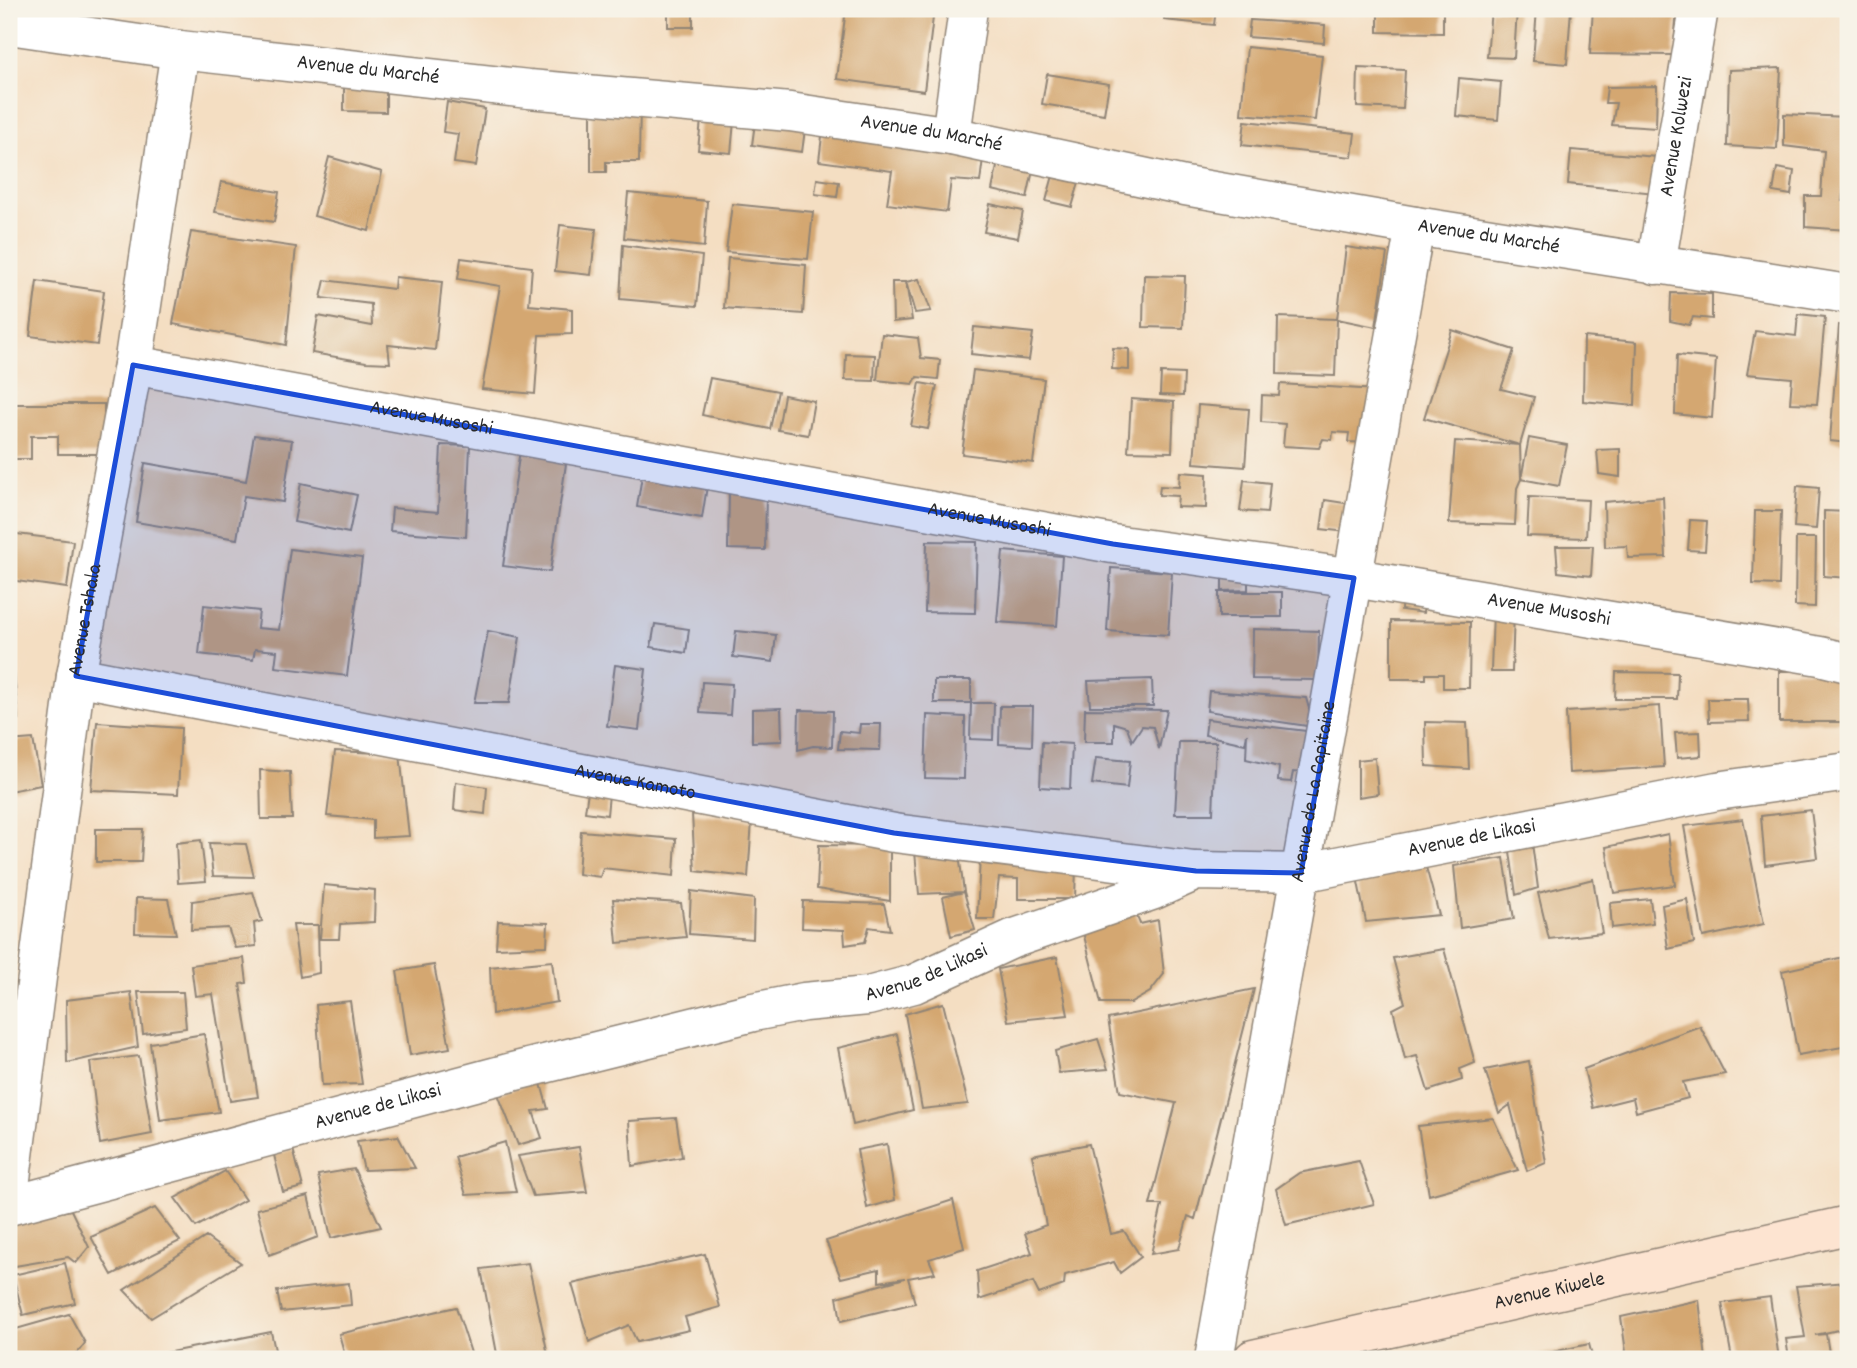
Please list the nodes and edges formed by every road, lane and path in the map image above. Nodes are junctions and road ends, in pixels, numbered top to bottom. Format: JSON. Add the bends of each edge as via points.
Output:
{"nodes":[{"id":1,"x":968,"y":9,"type":"edge"},
{"id":2,"x":1699,"y":9,"type":"edge"},
{"id":3,"x":9,"y":25,"type":"edge"},
{"id":4,"x":180,"y":50,"type":"junction"},
{"id":5,"x":951,"y":136,"type":"junction"},
{"id":6,"x":1415,"y":226,"type":"junction"},
{"id":7,"x":1656,"y":265,"type":"junction"},
{"id":8,"x":1848,"y":294,"type":"edge"},
{"id":9,"x":133,"y":365,"type":"junction"},
{"id":10,"x":1354,"y":578,"type":"junction"},
{"id":11,"x":1848,"y":663,"type":"edge"},
{"id":12,"x":76,"y":676,"type":"junction"},
{"id":13,"x":1848,"y":772,"type":"edge"},
{"id":14,"x":1196,"y":872,"type":"junction"},
{"id":15,"x":1301,"y":873,"type":"junction"},
{"id":16,"x":9,"y":1194,"type":"edge"},
{"id":17,"x":9,"y":1206,"type":"edge"},
{"id":18,"x":1848,"y":1225,"type":"edge"},
{"id":19,"x":1214,"y":1359,"type":"edge"},
{"id":20,"x":1253,"y":1359,"type":"edge"}],
"edges":[{"from":1,"to":5,"type":"street"},
{"from":2,"to":7,"type":"street","name":"Avenue Kolwezi"},
{"from":3,"to":4,"type":"street","name":"Avenue du Marché"},
{"from":4,"to":5,"type":"street","name":"Avenue du Marché","via":[[528,89],[790,112]]},
{"from":4,"to":9,"type":"street","name":"Avenue Tshala"},
{"from":5,"to":6,"type":"street","name":"Avenue du Marché","via":[[1185,186]]},
{"from":6,"to":7,"type":"street","name":"Avenue du Marché"},
{"from":6,"to":10,"type":"street","name":"Avenue de La Capitaine"},
{"from":7,"to":8,"type":"street","name":"Avenue du Marché"},
{"from":9,"to":10,"type":"street","name":"Avenue Musoshi","via":[[1113,544]]},
{"from":9,"to":12,"type":"street","name":"Avenue Tshala"},
{"from":10,"to":11,"type":"street","name":"Avenue Musoshi"},
{"from":10,"to":15,"type":"street","name":"Avenue de La Capitaine"},
{"from":12,"to":14,"type":"street","name":"Avenue Kamoto","via":[[894,833]]},
{"from":12,"to":16,"type":"street","name":"Avenue Tshala"},
{"from":13,"to":15,"type":"street","name":"Avenue de Likasi","via":[[1717,791]]},
{"from":14,"to":15,"type":"street","name":"Avenue de Likasi"},
{"from":14,"to":17,"type":"street","name":"Avenue de Likasi","via":[[1012,939],[914,984],[868,996],[753,1012]]},
{"from":15,"to":19,"type":"street","name":"Avenue de La Capitaine"},
{"from":18,"to":20,"type":"street","name":"Avenue Kiwele"}]}
